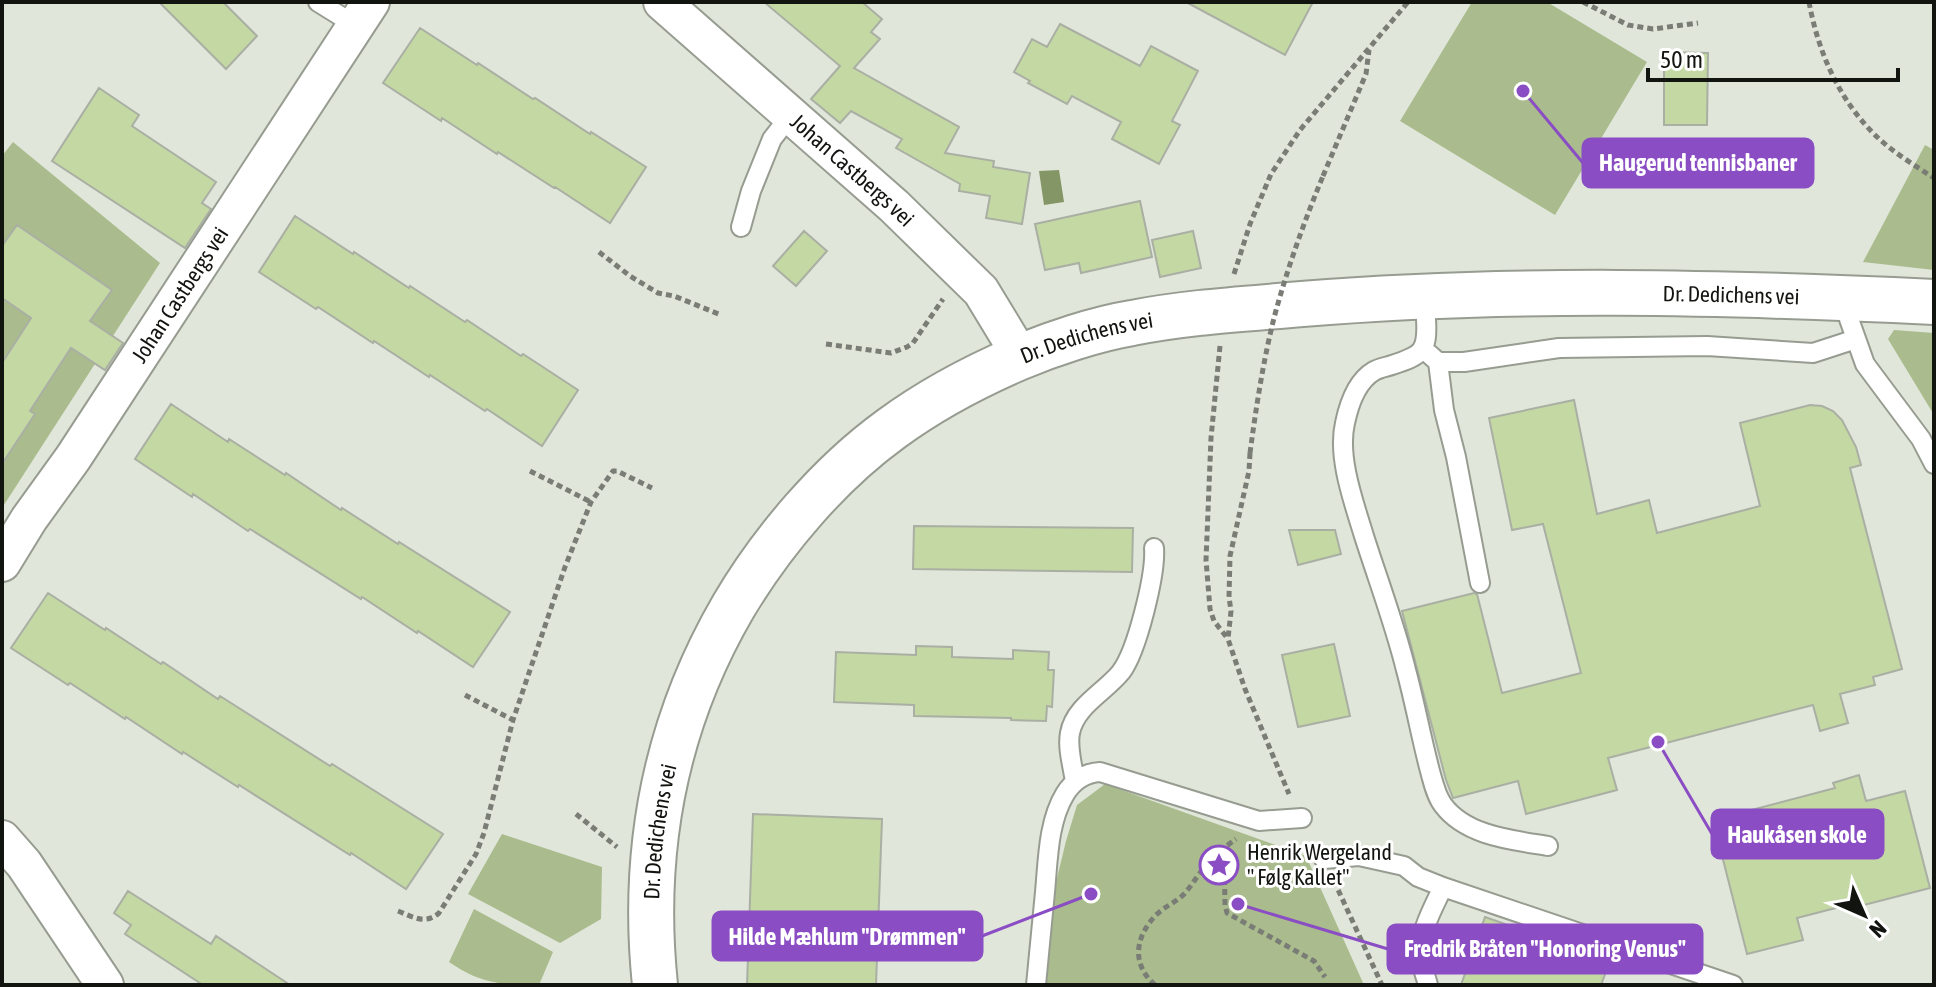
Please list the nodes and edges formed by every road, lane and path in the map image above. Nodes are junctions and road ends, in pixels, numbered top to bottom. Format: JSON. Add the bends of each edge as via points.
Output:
{"nodes":[{"id":1,"x":318,"y":2,"type":"edge"},
{"id":2,"x":662,"y":2,"type":"edge"},
{"id":3,"x":1408,"y":2,"type":"edge"},
{"id":4,"x":1583,"y":2,"type":"edge"},
{"id":5,"x":1809,"y":2,"type":"edge"},
{"id":6,"x":363,"y":13,"type":"edge"},
{"id":7,"x":1698,"y":23,"type":"dead end"},
{"id":8,"x":1370,"y":48,"type":"junction"},
{"id":9,"x":790,"y":116,"type":"junction"},
{"id":10,"x":1934,"y":178,"type":"edge"},
{"id":11,"x":741,"y":227,"type":"dead end"},
{"id":12,"x":599,"y":252,"type":"dead end"},
{"id":13,"x":1232,"y":286,"type":"dead end"},
{"id":14,"x":950,"y":288,"type":"dead end"},
{"id":15,"x":1847,"y":298,"type":"junction"},
{"id":16,"x":1934,"y":302,"type":"edge"},
{"id":17,"x":721,"y":315,"type":"dead end"},
{"id":18,"x":1426,"y":319,"type":"dead end"},
{"id":19,"x":1856,"y":339,"type":"junction"},
{"id":20,"x":1221,"y":342,"type":"dead end"},
{"id":21,"x":826,"y":344,"type":"dead end"},
{"id":22,"x":1431,"y":356,"type":"junction"},
{"id":23,"x":1021,"y":357,"type":"junction"},
{"id":24,"x":1934,"y":464,"type":"edge"},
{"id":25,"x":530,"y":471,"type":"dead end"},
{"id":26,"x":652,"y":488,"type":"dead end"},
{"id":27,"x":591,"y":502,"type":"junction"},
{"id":28,"x":1154,"y":548,"type":"dead end"},
{"id":29,"x":2,"y":563,"type":"edge"},
{"id":30,"x":1480,"y":583,"type":"dead end"},
{"id":31,"x":1228,"y":639,"type":"junction"},
{"id":32,"x":465,"y":695,"type":"dead end"},
{"id":33,"x":513,"y":720,"type":"junction"},
{"id":34,"x":1075,"y":782,"type":"junction"},
{"id":35,"x":576,"y":814,"type":"dead end"},
{"id":36,"x":1302,"y":818,"type":"joint"},
{"id":37,"x":1259,"y":821,"type":"junction"},
{"id":38,"x":2,"y":839,"type":"edge"},
{"id":39,"x":1548,"y":846,"type":"dead end"},
{"id":40,"x":1224,"y":848,"type":"junction"},
{"id":41,"x":619,"y":849,"type":"dead end"},
{"id":42,"x":1324,"y":859,"type":"joint"},
{"id":43,"x":1443,"y":887,"type":"junction"},
{"id":44,"x":398,"y":911,"type":"dead end"},
{"id":45,"x":1325,"y":977,"type":"dead end"},
{"id":46,"x":105,"y":985,"type":"edge"},
{"id":47,"x":655,"y":985,"type":"edge"},
{"id":48,"x":1036,"y":985,"type":"edge"},
{"id":49,"x":1155,"y":985,"type":"edge"},
{"id":50,"x":1382,"y":985,"type":"edge"},
{"id":51,"x":1428,"y":985,"type":"edge"},
{"id":52,"x":1733,"y":985,"type":"edge"}],
"edges":[{"from":1,"to":6,"type":"lane","name":"Johan Castbergs vei"},
{"from":2,"to":9,"type":"street","name":"Johan Castbergs vei"},
{"from":3,"to":8,"type":"path"},
{"from":4,"to":7,"type":"path","via":[[1628,25],[1653,29]]},
{"from":5,"to":10,"type":"path","via":[[1820,49],[1845,97],[1875,135]]},
{"from":6,"to":29,"type":"street","name":"Johan Castbergs vei"},
{"from":8,"to":13,"type":"path","via":[[1300,130],[1271,174]]},
{"from":8,"to":31,"type":"path","bridge":true,"via":[[1366,74],[1323,176],[1274,317],[1230,556]]},
{"from":9,"to":11,"type":"lane","via":[[772,139]]},
{"from":9,"to":23,"type":"street","name":"Johan Castbergs vei","via":[[981,291]]},
{"from":12,"to":17,"type":"path","via":[[658,293]]},
{"from":14,"to":21,"type":"path","via":[[907,347],[891,353]]},
{"from":15,"to":16,"type":"street","name":"Dr. Dedichens vei"},
{"from":15,"to":19,"type":"lane"},
{"from":15,"to":23,"type":"street","name":"Dr. Dedichens vei","via":[[1549,292],[1376,298],[1128,323]]},
{"from":18,"to":22,"type":"lane"},
{"from":19,"to":22,"type":"lane","via":[[1813,353],[1707,346],[1559,348],[1447,363]]},
{"from":19,"to":24,"type":"lane","via":[[1865,364]]},
{"from":20,"to":31,"type":"path","via":[[1206,560],[1210,609]]},
{"from":22,"to":30,"type":"lane"},
{"from":22,"to":39,"type":"lane","via":[[1374,371],[1353,397],[1344,428],[1353,499],[1406,666],[1442,804],[1461,822],[1487,834]]},
{"from":23,"to":47,"type":"street","name":"Dr. Dedichens vei","via":[[939,398],[860,454],[764,558],[733,606],[698,675],[666,771],[652,863]]},
{"from":25,"to":27,"type":"path"},
{"from":26,"to":27,"type":"path","via":[[613,471]]},
{"from":27,"to":33,"type":"path"},
{"from":28,"to":34,"type":"lane","via":[[1133,652],[1070,732]]},
{"from":31,"to":36,"type":"path"},
{"from":32,"to":33,"type":"path"},
{"from":33,"to":44,"type":"path","via":[[476,854],[432,919]]},
{"from":34,"to":37,"type":"lane","via":[[1100,772]]},
{"from":34,"to":48,"type":"lane","via":[[1063,797],[1048,849]]},
{"from":35,"to":41,"type":"path"},
{"from":36,"to":37,"type":"lane"},
{"from":37,"to":40,"type":"path"},
{"from":38,"to":46,"type":"street"},
{"from":40,"to":45,"type":"path","via":[[1227,913],[1314,961]]},
{"from":40,"to":49,"type":"path","via":[[1144,931],[1137,948],[1140,965]]},
{"from":42,"to":43,"type":"lane","via":[[1359,856],[1404,866]]},
{"from":42,"to":50,"type":"path"},
{"from":43,"to":51,"type":"lane","via":[[1421,940]]},
{"from":43,"to":52,"type":"lane"}]}
